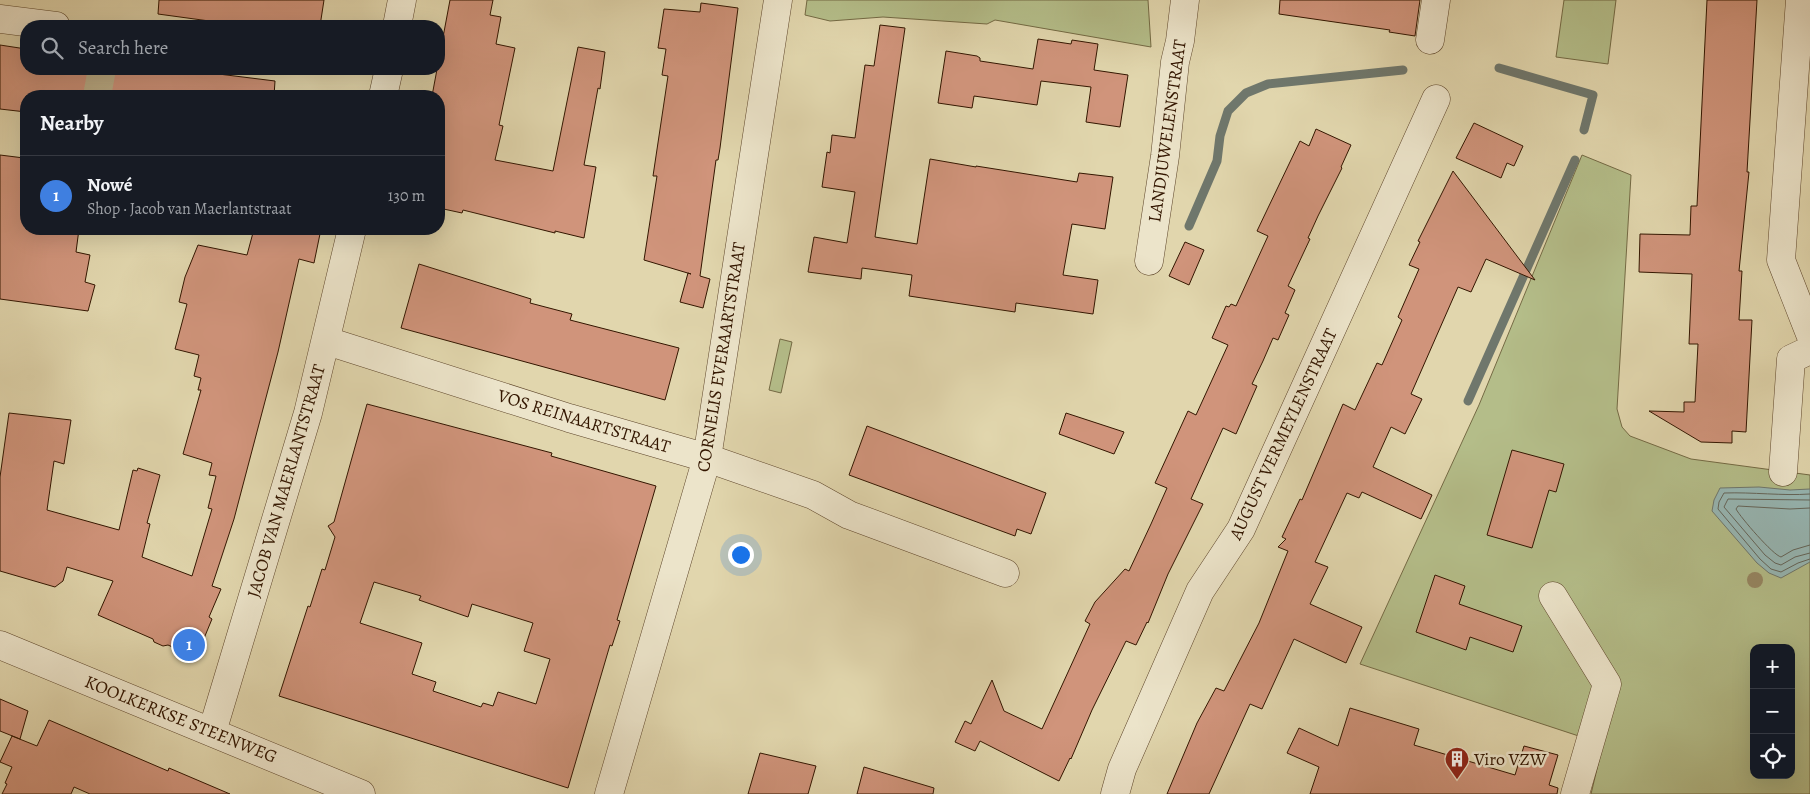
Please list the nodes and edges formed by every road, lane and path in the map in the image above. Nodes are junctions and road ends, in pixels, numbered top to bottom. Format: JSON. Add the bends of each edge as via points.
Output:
{"nodes":[{"id":1,"x":402,"y":0,"type":"edge"},
{"id":2,"x":778,"y":0,"type":"edge"},
{"id":3,"x":1185,"y":0,"type":"edge"},
{"id":4,"x":1436,"y":0,"type":"edge"},
{"id":5,"x":1800,"y":0,"type":"edge"},
{"id":6,"x":0,"y":19,"type":"edge"},
{"id":7,"x":398,"y":20,"type":"edge"},
{"id":8,"x":20,"y":22,"type":"edge"},
{"id":9,"x":1804,"y":35,"type":"edge"},
{"id":10,"x":1430,"y":40,"type":"dead end"},
{"id":11,"x":388,"y":75,"type":"edge"},
{"id":12,"x":384,"y":90,"type":"edge"},
{"id":13,"x":1436,"y":99,"type":"dead end"},
{"id":14,"x":351,"y":235,"type":"edge"},
{"id":15,"x":1149,"y":261,"type":"dead end"},
{"id":16,"x":1810,"y":334,"type":"edge"},
{"id":17,"x":327,"y":341,"type":"junction"},
{"id":18,"x":1810,"y":350,"type":"edge"},
{"id":19,"x":707,"y":458,"type":"junction"},
{"id":20,"x":1783,"y":472,"type":"dead end"},
{"id":21,"x":1005,"y":573,"type":"dead end"},
{"id":22,"x":1553,"y":596,"type":"dead end"},
{"id":23,"x":0,"y":646,"type":"edge"},
{"id":24,"x":212,"y":732,"type":"junction"},
{"id":25,"x":361,"y":794,"type":"edge"},
{"id":26,"x":610,"y":794,"type":"edge"},
{"id":27,"x":1115,"y":794,"type":"edge"},
{"id":28,"x":1575,"y":794,"type":"edge"}],
"edges":[{"from":1,"to":7,"type":"street"},
{"from":2,"to":19,"type":"street","name":"CORNELIS EVERAARTSTRAAT"},
{"from":3,"to":15,"type":"street","name":"LANDJUWELENSTRAAT"},
{"from":4,"to":10,"type":"street"},
{"from":5,"to":9,"type":"street"},
{"from":6,"to":8,"type":"street"},
{"from":9,"to":16,"type":"street","via":[[1781,260]]},
{"from":11,"to":12,"type":"street"},
{"from":13,"to":27,"type":"street","name":"AUGUST VERMEYLENSTRAAT","via":[[1242,529],[1200,591],[1122,769]]},
{"from":14,"to":17,"type":"street","name":"JACOB VAN MAERLANTSTRAAT"},
{"from":17,"to":19,"type":"street","name":"VOS REINAARTSTRAAT"},
{"from":17,"to":24,"type":"street","name":"JACOB VAN MAERLANTSTRAAT"},
{"from":18,"to":20,"type":"street","via":[[1791,359]]},
{"from":19,"to":21,"type":"street","name":"VOS REINAARTSTRAAT","via":[[813,494],[849,515]]},
{"from":19,"to":26,"type":"street","name":"CORNELIS EVERAARTSTRAAT"},
{"from":22,"to":28,"type":"street","via":[[1607,684]]},
{"from":23,"to":24,"type":"street","name":"KOOLKERKSE STEENWEG"},
{"from":24,"to":25,"type":"street","name":"KOOLKERKSE STEENWEG"}]}
